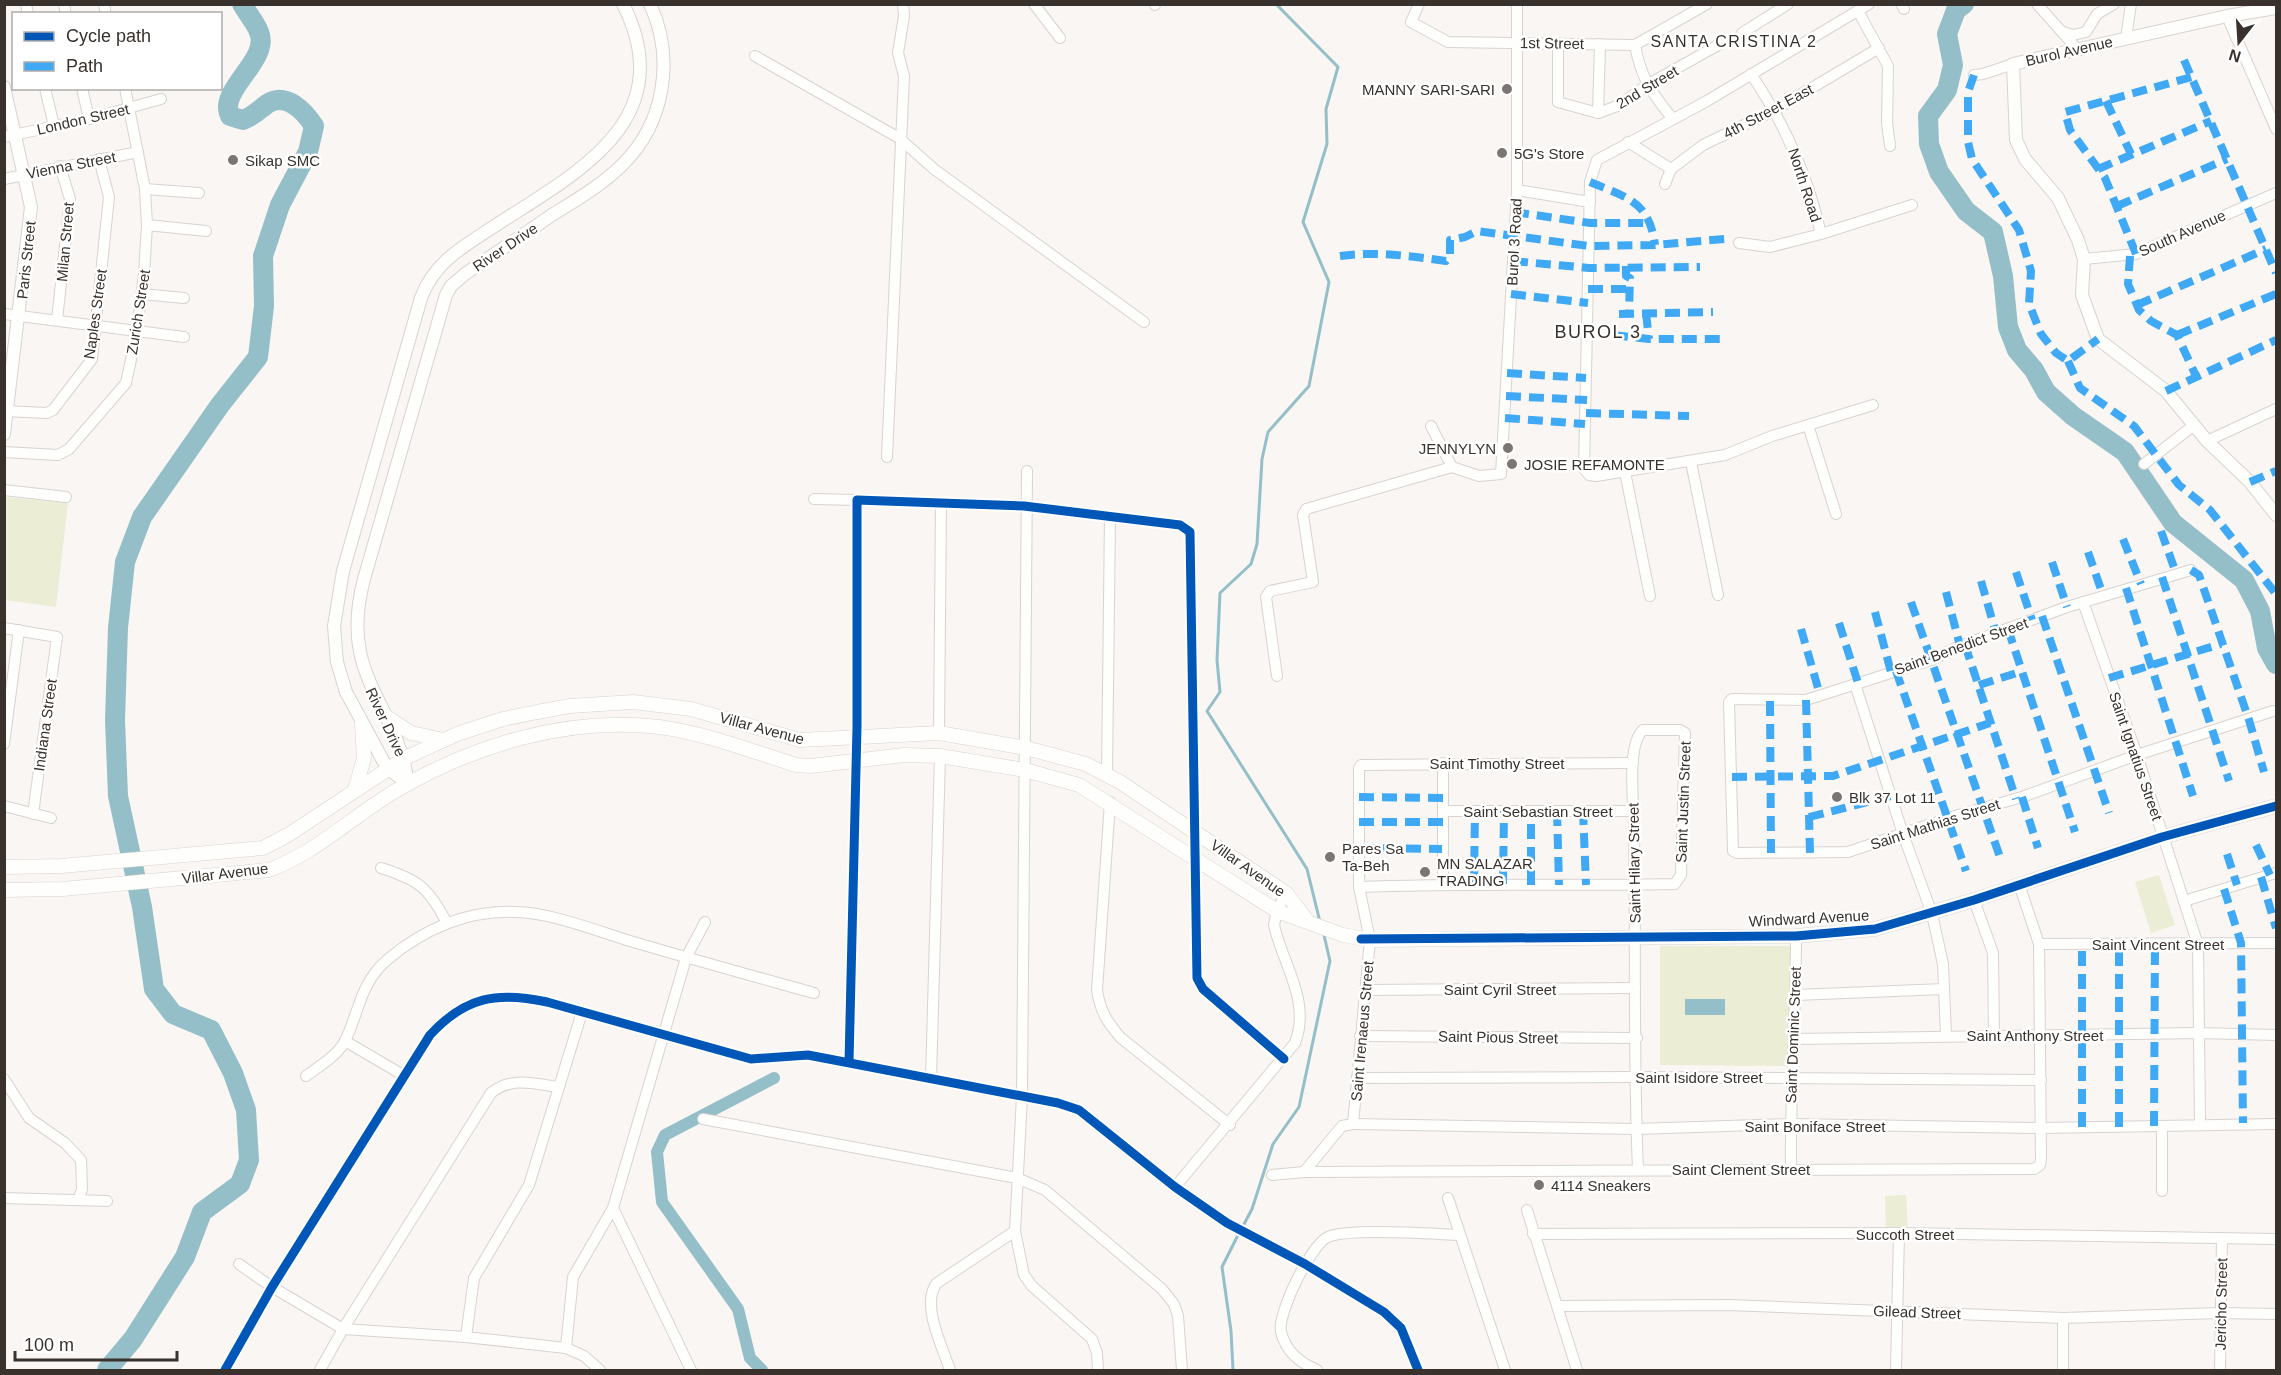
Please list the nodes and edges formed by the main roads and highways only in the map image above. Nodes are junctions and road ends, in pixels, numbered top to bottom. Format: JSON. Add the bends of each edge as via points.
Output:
{"nodes":[{"id":1,"x":384,"y":715,"type":"road end"},
{"id":2,"x":362,"y":724,"type":"road end"},
{"id":3,"x":444,"y":740,"type":"junction"},
{"id":4,"x":355,"y":790,"type":"junction"},
{"id":5,"x":2277,"y":806,"type":"edge"},
{"id":6,"x":4,"y":867,"type":"edge"},
{"id":7,"x":4,"y":890,"type":"edge"},
{"id":8,"x":1306,"y":919,"type":"junction"}],
"edges":[{"from":1,"to":3,"type":"main road","via":[[411,733]]},
{"from":2,"to":4,"type":"main road","via":[[364,758]]},
{"from":3,"to":4,"type":"main road","name":"Villar Avenue","via":[[387,768]]},
{"from":3,"to":8,"type":"main road","name":"Villar Avenue","via":[[503,718],[570,706],[633,702],[691,709],[800,740],[939,732],[1026,748],[1086,764],[1107,774],[1286,893]]},
{"from":4,"to":6,"type":"main road","name":"Villar Avenue","via":[[273,844],[254,850]]},
{"from":5,"to":8,"type":"main road","name":"Windward Avenue","via":[[2162,837],[1932,914],[1875,929],[1796,936],[1365,939],[1343,935]]},
{"from":7,"to":8,"type":"main road","name":"Villar Avenue","via":[[63,889],[259,872],[281,865],[408,783],[466,756],[510,741],[569,729],[649,726],[686,732],[795,765],[904,755],[940,756],[1025,770],[1079,785],[1277,911]]}]}
